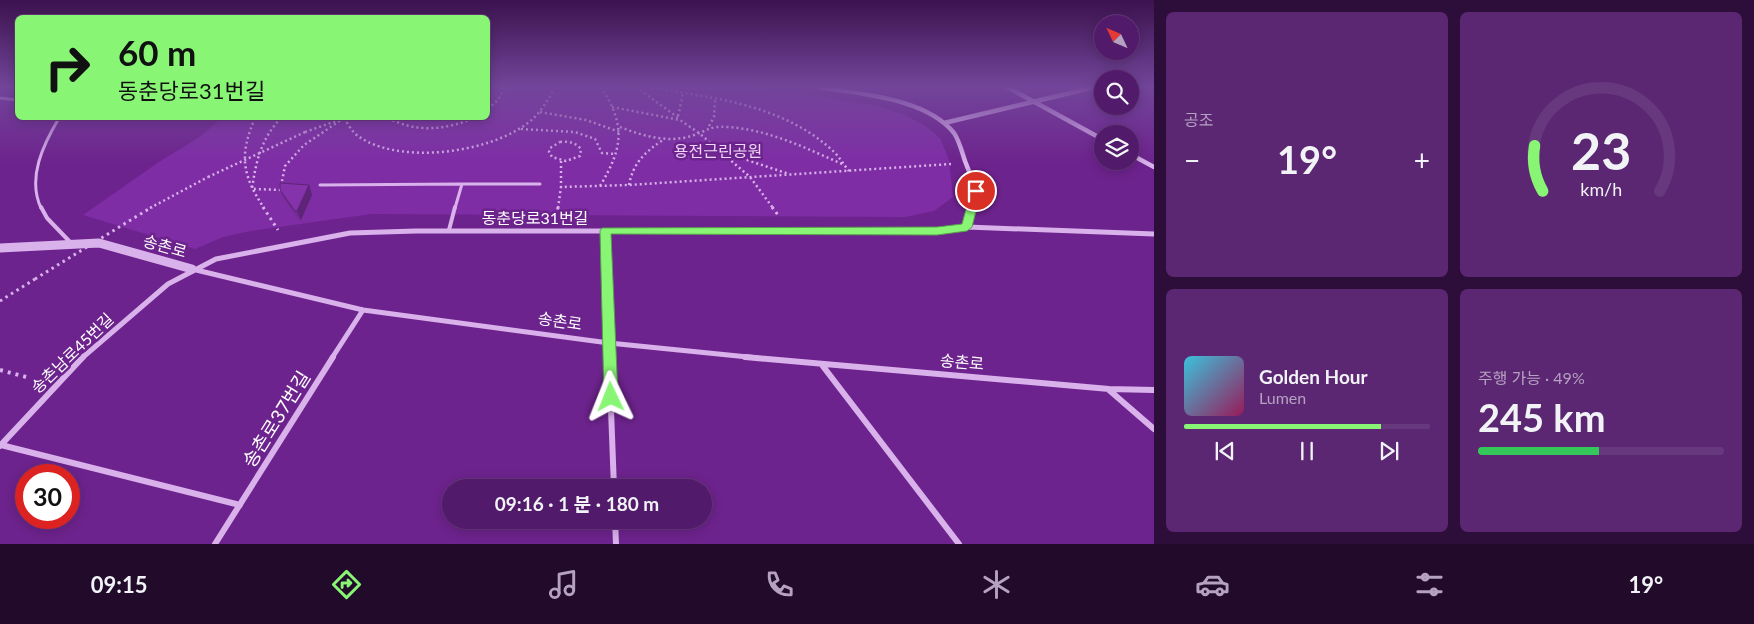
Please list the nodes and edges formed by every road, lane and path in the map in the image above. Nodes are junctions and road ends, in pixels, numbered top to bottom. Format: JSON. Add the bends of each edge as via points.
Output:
{"nodes":[{"id":1,"x":540,"y":112,"type":"edge"},
{"id":2,"x":542,"y":112,"type":"edge"},
{"id":3,"x":614,"y":112,"type":"edge"},
{"id":4,"x":640,"y":112,"type":"edge"},
{"id":5,"x":673,"y":112,"type":"edge"},
{"id":6,"x":679,"y":112,"type":"edge"},
{"id":7,"x":715,"y":112,"type":"edge"},
{"id":8,"x":768,"y":112,"type":"edge"},
{"id":9,"x":928,"y":112,"type":"edge"},
{"id":10,"x":989,"y":112,"type":"edge"},
{"id":11,"x":1053,"y":112,"type":"edge"},
{"id":12,"x":678,"y":116,"type":"junction"},
{"id":13,"x":58,"y":120,"type":"edge"},
{"id":14,"x":254,"y":120,"type":"edge"},
{"id":15,"x":279,"y":120,"type":"edge"},
{"id":16,"x":338,"y":120,"type":"edge"},
{"id":17,"x":341,"y":120,"type":"edge"},
{"id":18,"x":345,"y":120,"type":"edge"},
{"id":19,"x":392,"y":120,"type":"edge"},
{"id":20,"x":469,"y":120,"type":"edge"},
{"id":21,"x":680,"y":120,"type":"junction"},
{"id":22,"x":944,"y":123,"type":"junction"},
{"id":23,"x":620,"y":127,"type":"junction"},
{"id":24,"x":709,"y":127,"type":"junction"},
{"id":25,"x":521,"y":129,"type":"junction"},
{"id":26,"x":620,"y":132,"type":"junction"},
{"id":27,"x":699,"y":133,"type":"junction"},
{"id":28,"x":1094,"y":135,"type":"edge"},
{"id":29,"x":664,"y":140,"type":"junction"},
{"id":30,"x":720,"y":151,"type":"junction"},
{"id":31,"x":616,"y":154,"type":"junction"},
{"id":32,"x":1139,"y":159,"type":"edge"},
{"id":33,"x":561,"y":161,"type":"junction"},
{"id":34,"x":842,"y":164,"type":"junction"},
{"id":35,"x":954,"y":164,"type":"dead end"},
{"id":36,"x":1154,"y":167,"type":"edge"},
{"id":37,"x":849,"y":172,"type":"junction"},
{"id":38,"x":792,"y":175,"type":"junction"},
{"id":39,"x":750,"y":177,"type":"junction"},
{"id":40,"x":462,"y":184,"type":"junction"},
{"id":41,"x":540,"y":184,"type":"dead end"},
{"id":42,"x":320,"y":185,"type":"dead end"},
{"id":43,"x":629,"y":185,"type":"junction"},
{"id":44,"x":600,"y":186,"type":"junction"},
{"id":45,"x":561,"y":187,"type":"junction"},
{"id":46,"x":252,"y":189,"type":"junction"},
{"id":47,"x":280,"y":190,"type":"junction"},
{"id":48,"x":289,"y":190,"type":"edge"},
{"id":49,"x":557,"y":216,"type":"dead end"},
{"id":50,"x":780,"y":219,"type":"dead end"},
{"id":51,"x":967,"y":227,"type":"junction"},
{"id":52,"x":278,"y":230,"type":"dead end"},
{"id":53,"x":449,"y":230,"type":"junction"},
{"id":54,"x":606,"y":231,"type":"junction"},
{"id":55,"x":1154,"y":234,"type":"edge"},
{"id":56,"x":71,"y":242,"type":"junction"},
{"id":57,"x":0,"y":248,"type":"edge"},
{"id":58,"x":192,"y":270,"type":"junction"},
{"id":59,"x":0,"y":301,"type":"edge"},
{"id":60,"x":363,"y":310,"type":"junction"},
{"id":61,"x":609,"y":343,"type":"junction"},
{"id":62,"x":822,"y":365,"type":"junction"},
{"id":63,"x":0,"y":370,"type":"edge"},
{"id":64,"x":30,"y":378,"type":"dead end"},
{"id":65,"x":1109,"y":389,"type":"junction"},
{"id":66,"x":1154,"y":390,"type":"edge"},
{"id":67,"x":1154,"y":429,"type":"edge"},
{"id":68,"x":1,"y":445,"type":"edge"},
{"id":69,"x":614,"y":479,"type":"edge"},
{"id":70,"x":240,"y":505,"type":"junction"},
{"id":71,"x":615,"y":529,"type":"edge"},
{"id":72,"x":215,"y":544,"type":"edge"},
{"id":73,"x":616,"y":544,"type":"edge"},
{"id":74,"x":959,"y":544,"type":"edge"}],
"edges":[{"from":1,"to":25,"type":"path"},
{"from":2,"to":26,"type":"path","via":[[586,120]]},
{"from":3,"to":23,"type":"path"},
{"from":4,"to":21,"type":"path"},
{"from":5,"to":12,"type":"path"},
{"from":6,"to":12,"type":"path"},
{"from":7,"to":24,"type":"path","via":[[715,120]]},
{"from":8,"to":34,"type":"path","via":[[807,132],[832,150]]},
{"from":9,"to":22,"type":"street"},
{"from":10,"to":22,"type":"street"},
{"from":11,"to":28,"type":"street"},
{"from":12,"to":21,"type":"path"},
{"from":13,"to":56,"type":"lane","via":[[40,153],[37,198],[44,214]]},
{"from":14,"to":46,"type":"path","via":[[242,157]]},
{"from":15,"to":46,"type":"path","via":[[260,145]]},
{"from":16,"to":59,"type":"path","bridge":true,"via":[[305,132],[165,199]]},
{"from":17,"to":47,"type":"path","via":[[304,145],[285,166]]},
{"from":18,"to":25,"type":"path","via":[[351,132],[371,144],[395,151],[420,153],[454,151],[492,142]]},
{"from":19,"to":20,"type":"path","via":[[412,127],[431,128],[458,125]]},
{"from":21,"to":27,"type":"path"},
{"from":22,"to":51,"type":"street","via":[[955,134],[976,191]]},
{"from":23,"to":26,"type":"path"},
{"from":23,"to":29,"type":"path"},
{"from":24,"to":27,"type":"path"},
{"from":24,"to":34,"type":"path","via":[[774,136]]},
{"from":25,"to":31,"type":"path","via":[[575,132],[594,140],[602,153]]},
{"from":26,"to":31,"type":"path"},
{"from":27,"to":29,"type":"path"},
{"from":27,"to":30,"type":"path"},
{"from":29,"to":43,"type":"path","via":[[641,155],[634,165]]},
{"from":30,"to":38,"type":"path"},
{"from":30,"to":39,"type":"path"},
{"from":31,"to":44,"type":"path","via":[[614,165]]},
{"from":32,"to":36,"type":"street"},
{"from":33,"to":33,"type":"path","via":[[580,156],[579,146],[566,142],[552,146],[550,155]]},
{"from":33,"to":45,"type":"path"},
{"from":34,"to":37,"type":"path"},
{"from":35,"to":37,"type":"path"},
{"from":37,"to":38,"type":"path"},
{"from":38,"to":39,"type":"path"},
{"from":39,"to":43,"type":"path"},
{"from":39,"to":50,"type":"path"},
{"from":40,"to":41,"type":"lane"},
{"from":40,"to":42,"type":"lane"},
{"from":40,"to":53,"type":"lane"},
{"from":43,"to":44,"type":"path"},
{"from":44,"to":45,"type":"path"},
{"from":45,"to":49,"type":"path"},
{"from":46,"to":47,"type":"path"},
{"from":46,"to":52,"type":"path"},
{"from":47,"to":48,"type":"path"},
{"from":51,"to":54,"type":"street","name":"동춘당로31번길","via":[[937,231]]},
{"from":51,"to":55,"type":"street","name":"동춘당로31번길"},
{"from":53,"to":54,"type":"street","name":"동춘당로31번길"},
{"from":53,"to":58,"type":"street","name":"동춘당로31번길","via":[[350,233],[233,255]]},
{"from":54,"to":61,"type":"street"},
{"from":56,"to":57,"type":"street","name":"송촌로"},
{"from":56,"to":58,"type":"street","name":"송촌로","via":[[99,243]]},
{"from":58,"to":60,"type":"street","name":"송촌로"},
{"from":58,"to":68,"type":"street","name":"송촌남로45번길","via":[[168,284],[91,349]]},
{"from":60,"to":61,"type":"street","name":"송촌로"},
{"from":60,"to":70,"type":"street","name":"송촌로37번길"},
{"from":61,"to":62,"type":"street","name":"송촌로"},
{"from":61,"to":69,"type":"street"},
{"from":62,"to":65,"type":"street","name":"송촌로"},
{"from":62,"to":74,"type":"street"},
{"from":63,"to":64,"type":"path"},
{"from":65,"to":66,"type":"street","name":"송촌로"},
{"from":65,"to":67,"type":"street"},
{"from":68,"to":70,"type":"street"},
{"from":70,"to":72,"type":"street","name":"송촌로37번길"},
{"from":71,"to":73,"type":"street"}]}
